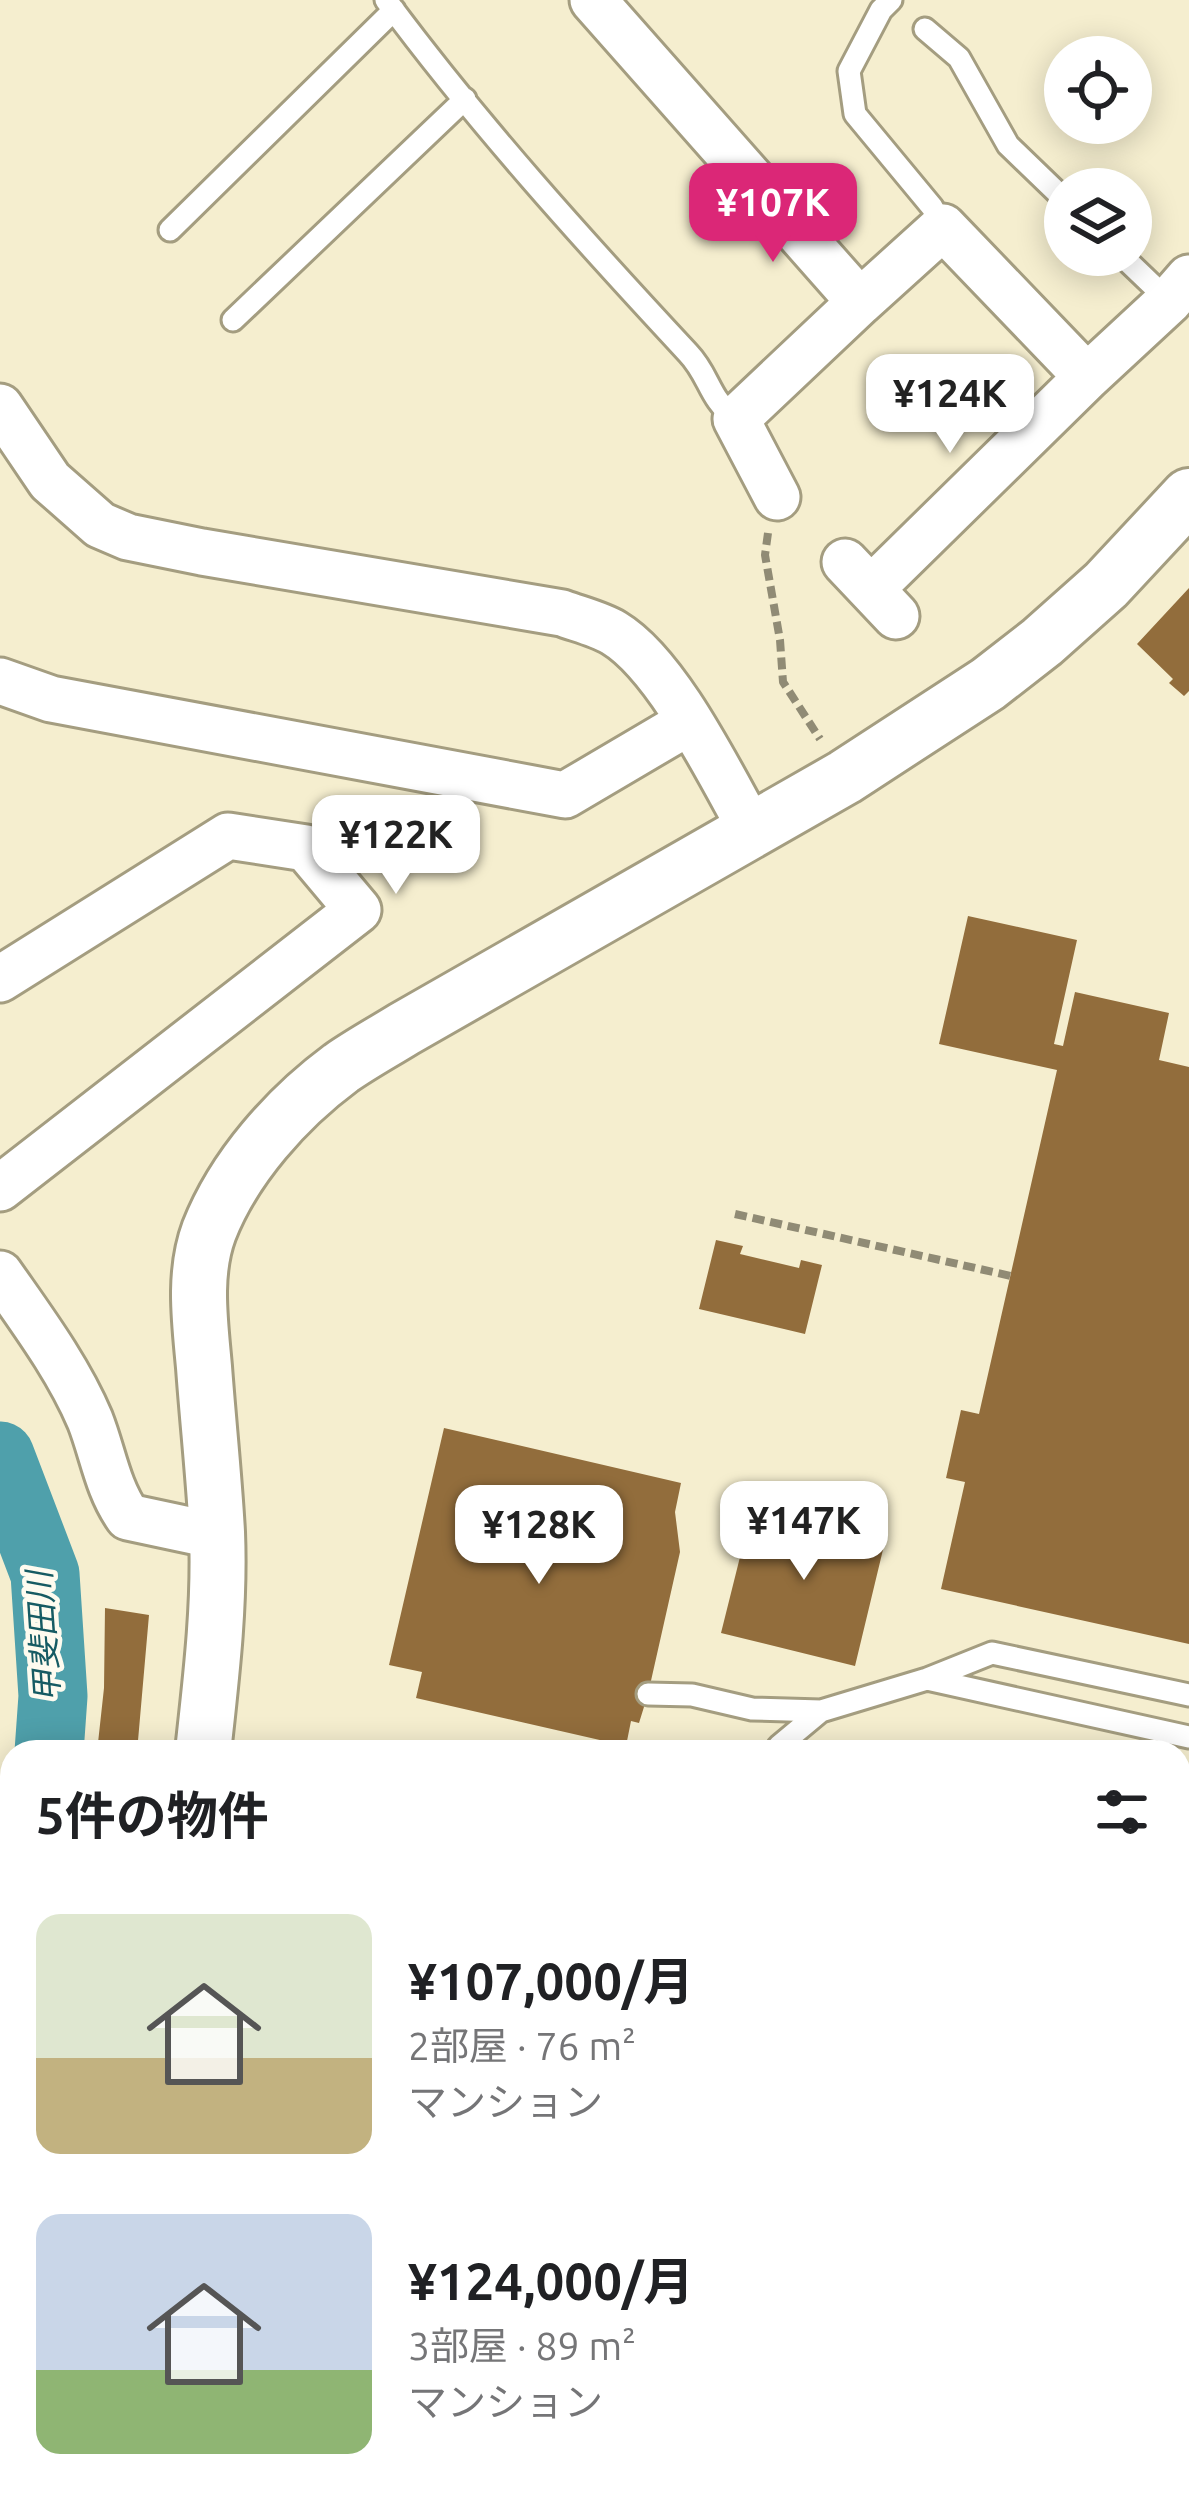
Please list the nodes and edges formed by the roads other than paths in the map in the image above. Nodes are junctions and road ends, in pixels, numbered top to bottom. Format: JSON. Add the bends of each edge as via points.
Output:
{"nodes":[{"id":1,"x":593,"y":0,"type":"edge"},
{"id":2,"x":891,"y":0,"type":"edge"},
{"id":3,"x":390,"y":5,"type":"edge"},
{"id":4,"x":925,"y":29,"type":"dead end"},
{"id":5,"x":465,"y":99,"type":"junction"},
{"id":6,"x":1044,"y":180,"type":"edge"},
{"id":7,"x":943,"y":226,"type":"junction"},
{"id":8,"x":170,"y":230,"type":"dead end"},
{"id":9,"x":1152,"y":274,"type":"edge"},
{"id":10,"x":1179,"y":290,"type":"edge"},
{"id":11,"x":860,"y":302,"type":"junction"},
{"id":12,"x":233,"y":320,"type":"dead end"},
{"id":13,"x":1087,"y":377,"type":"junction"},
{"id":14,"x":0,"y":407,"type":"edge"},
{"id":15,"x":736,"y":419,"type":"junction"},
{"id":16,"x":1189,"y":496,"type":"edge"},
{"id":17,"x":777,"y":497,"type":"road end"},
{"id":18,"x":870,"y":589,"type":"dead end"},
{"id":19,"x":0,"y":681,"type":"edge"},
{"id":20,"x":689,"y":722,"type":"junction"},
{"id":21,"x":752,"y":830,"type":"junction"},
{"id":22,"x":0,"y":980,"type":"edge"},
{"id":23,"x":0,"y":1187,"type":"edge"},
{"id":24,"x":0,"y":1274,"type":"edge"},
{"id":25,"x":217,"y":1536,"type":"junction"},
{"id":26,"x":927,"y":1679,"type":"junction"},
{"id":27,"x":647,"y":1694,"type":"dead end"},
{"id":28,"x":1189,"y":1695,"type":"edge"},
{"id":29,"x":752,"y":1709,"type":"junction"},
{"id":30,"x":821,"y":1711,"type":"junction"},
{"id":31,"x":1189,"y":1737,"type":"edge"},
{"id":32,"x":204,"y":1740,"type":"edge"},
{"id":33,"x":772,"y":1740,"type":"edge"},
{"id":34,"x":788,"y":1740,"type":"edge"}],
"edges":[{"from":1,"to":11,"type":"street"},
{"from":2,"to":7,"type":"lane","via":[[849,71],[855,114]]},
{"from":3,"to":5,"type":"lane"},
{"from":3,"to":8,"type":"lane"},
{"from":4,"to":6,"type":"lane","via":[[959,58],[1008,145]]},
{"from":5,"to":12,"type":"lane"},
{"from":5,"to":15,"type":"lane","via":[[694,359],[719,406]]},
{"from":7,"to":11,"type":"street"},
{"from":7,"to":13,"type":"street"},
{"from":9,"to":10,"type":"lane"},
{"from":10,"to":13,"type":"street"},
{"from":11,"to":15,"type":"street"},
{"from":13,"to":18,"type":"street","via":[[986,504]]},
{"from":14,"to":20,"type":"street","via":[[50,481],[100,525],[202,553],[562,613],[614,633],[652,664]]},
{"from":15,"to":17,"type":"street"},
{"from":16,"to":21,"type":"street","via":[[1106,584],[988,684]]},
{"from":19,"to":20,"type":"street","via":[[51,699],[565,795]]},
{"from":20,"to":21,"type":"street"},
{"from":21,"to":25,"type":"street","via":[[341,1069],[264,1142],[209,1232],[199,1274]]},
{"from":22,"to":23,"type":"street","via":[[228,836],[306,848],[358,910]]},
{"from":24,"to":25,"type":"street","via":[[90,1420],[128,1517]]},
{"from":25,"to":32,"type":"street"},
{"from":26,"to":28,"type":"lane","via":[[992,1653]]},
{"from":26,"to":30,"type":"lane"},
{"from":26,"to":31,"type":"lane"},
{"from":27,"to":29,"type":"lane"},
{"from":29,"to":30,"type":"lane"},
{"from":29,"to":33,"type":"lane"},
{"from":30,"to":34,"type":"lane"}]}
